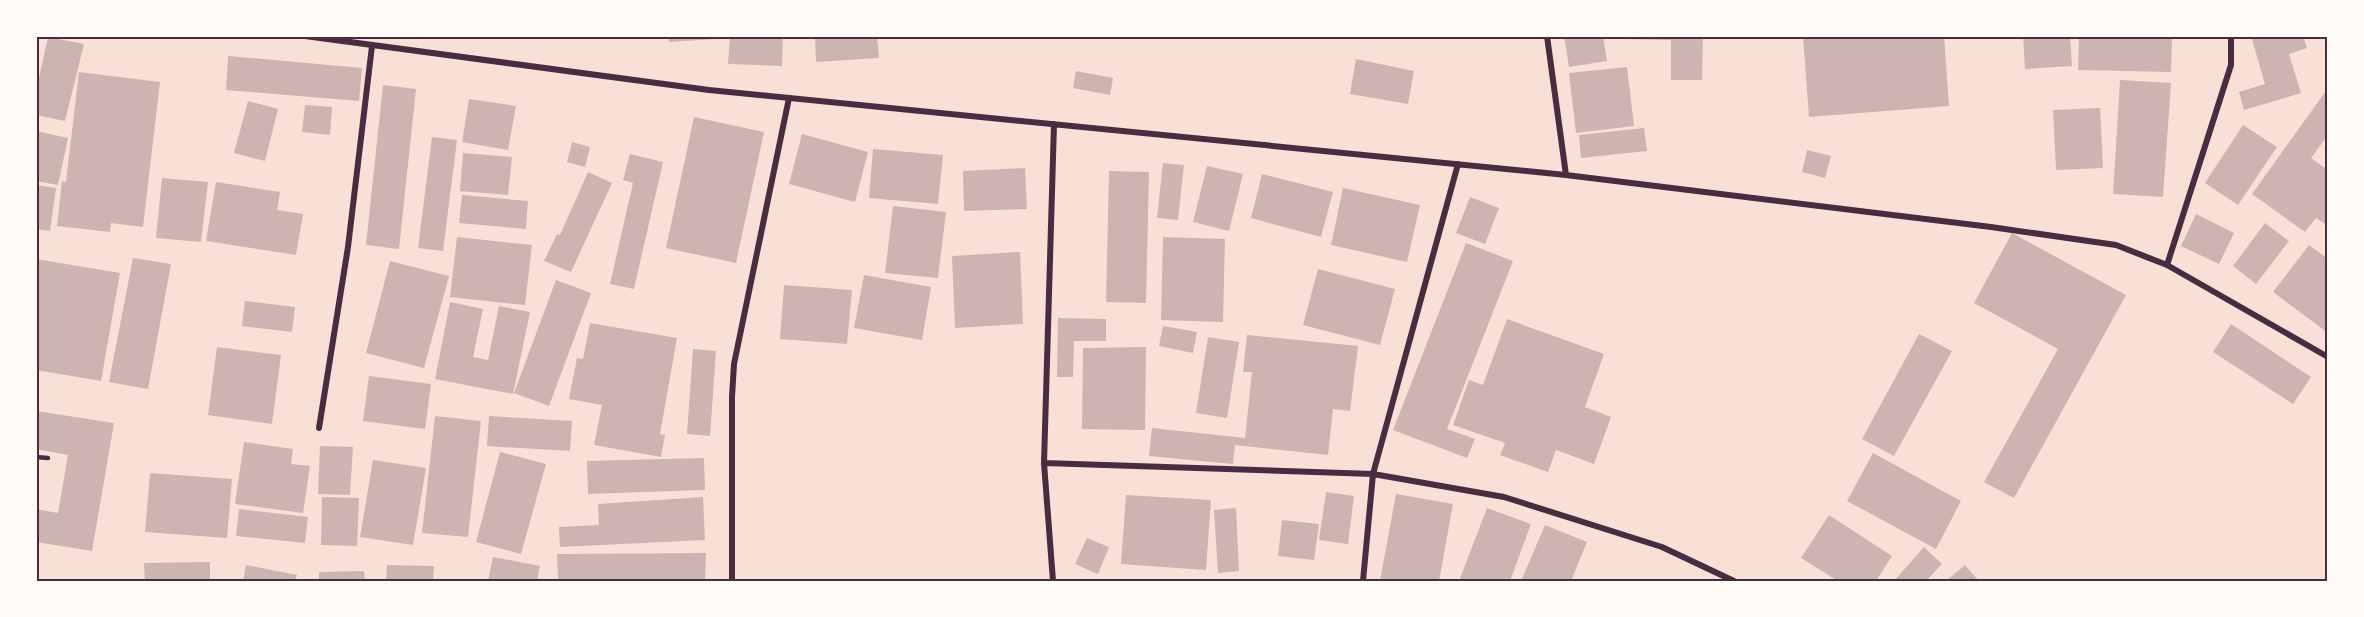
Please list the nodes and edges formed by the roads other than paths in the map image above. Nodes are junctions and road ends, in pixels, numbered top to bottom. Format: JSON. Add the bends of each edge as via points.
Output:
{"nodes":[{"id":1,"x":304,"y":36,"type":"edge"},
{"id":2,"x":1546,"y":36,"type":"edge"},
{"id":3,"x":2231,"y":36,"type":"edge"},
{"id":4,"x":372,"y":46,"type":"junction"},
{"id":5,"x":789,"y":98,"type":"junction"},
{"id":6,"x":1054,"y":124,"type":"junction"},
{"id":7,"x":1458,"y":164,"type":"junction"},
{"id":8,"x":1566,"y":175,"type":"junction"},
{"id":9,"x":2167,"y":265,"type":"junction"},
{"id":10,"x":2328,"y":357,"type":"edge"},
{"id":11,"x":319,"y":428,"type":"dead end"},
{"id":12,"x":36,"y":457,"type":"edge"},
{"id":13,"x":48,"y":458,"type":"dead end"},
{"id":14,"x":1044,"y":463,"type":"junction"},
{"id":15,"x":1373,"y":474,"type":"junction"},
{"id":16,"x":732,"y":581,"type":"edge"},
{"id":17,"x":1053,"y":581,"type":"edge"},
{"id":18,"x":1363,"y":581,"type":"edge"},
{"id":19,"x":1734,"y":581,"type":"edge"}],
"edges":[{"from":1,"to":4,"type":"street"},
{"from":2,"to":8,"type":"street"},
{"from":3,"to":9,"type":"street","via":[[2231,65]]},
{"from":4,"to":5,"type":"street"},
{"from":4,"to":11,"type":"street","via":[[348,247]]},
{"from":5,"to":6,"type":"street"},
{"from":5,"to":16,"type":"street","via":[[734,364]]},
{"from":6,"to":7,"type":"street"},
{"from":6,"to":14,"type":"street"},
{"from":7,"to":8,"type":"street"},
{"from":7,"to":15,"type":"street"},
{"from":8,"to":9,"type":"street","via":[[1991,226],[2116,245]]},
{"from":9,"to":10,"type":"street"},
{"from":12,"to":13,"type":"lane"},
{"from":14,"to":15,"type":"street"},
{"from":14,"to":17,"type":"street"},
{"from":15,"to":18,"type":"street"},
{"from":15,"to":19,"type":"street","via":[[1504,497],[1662,547]]}]}
